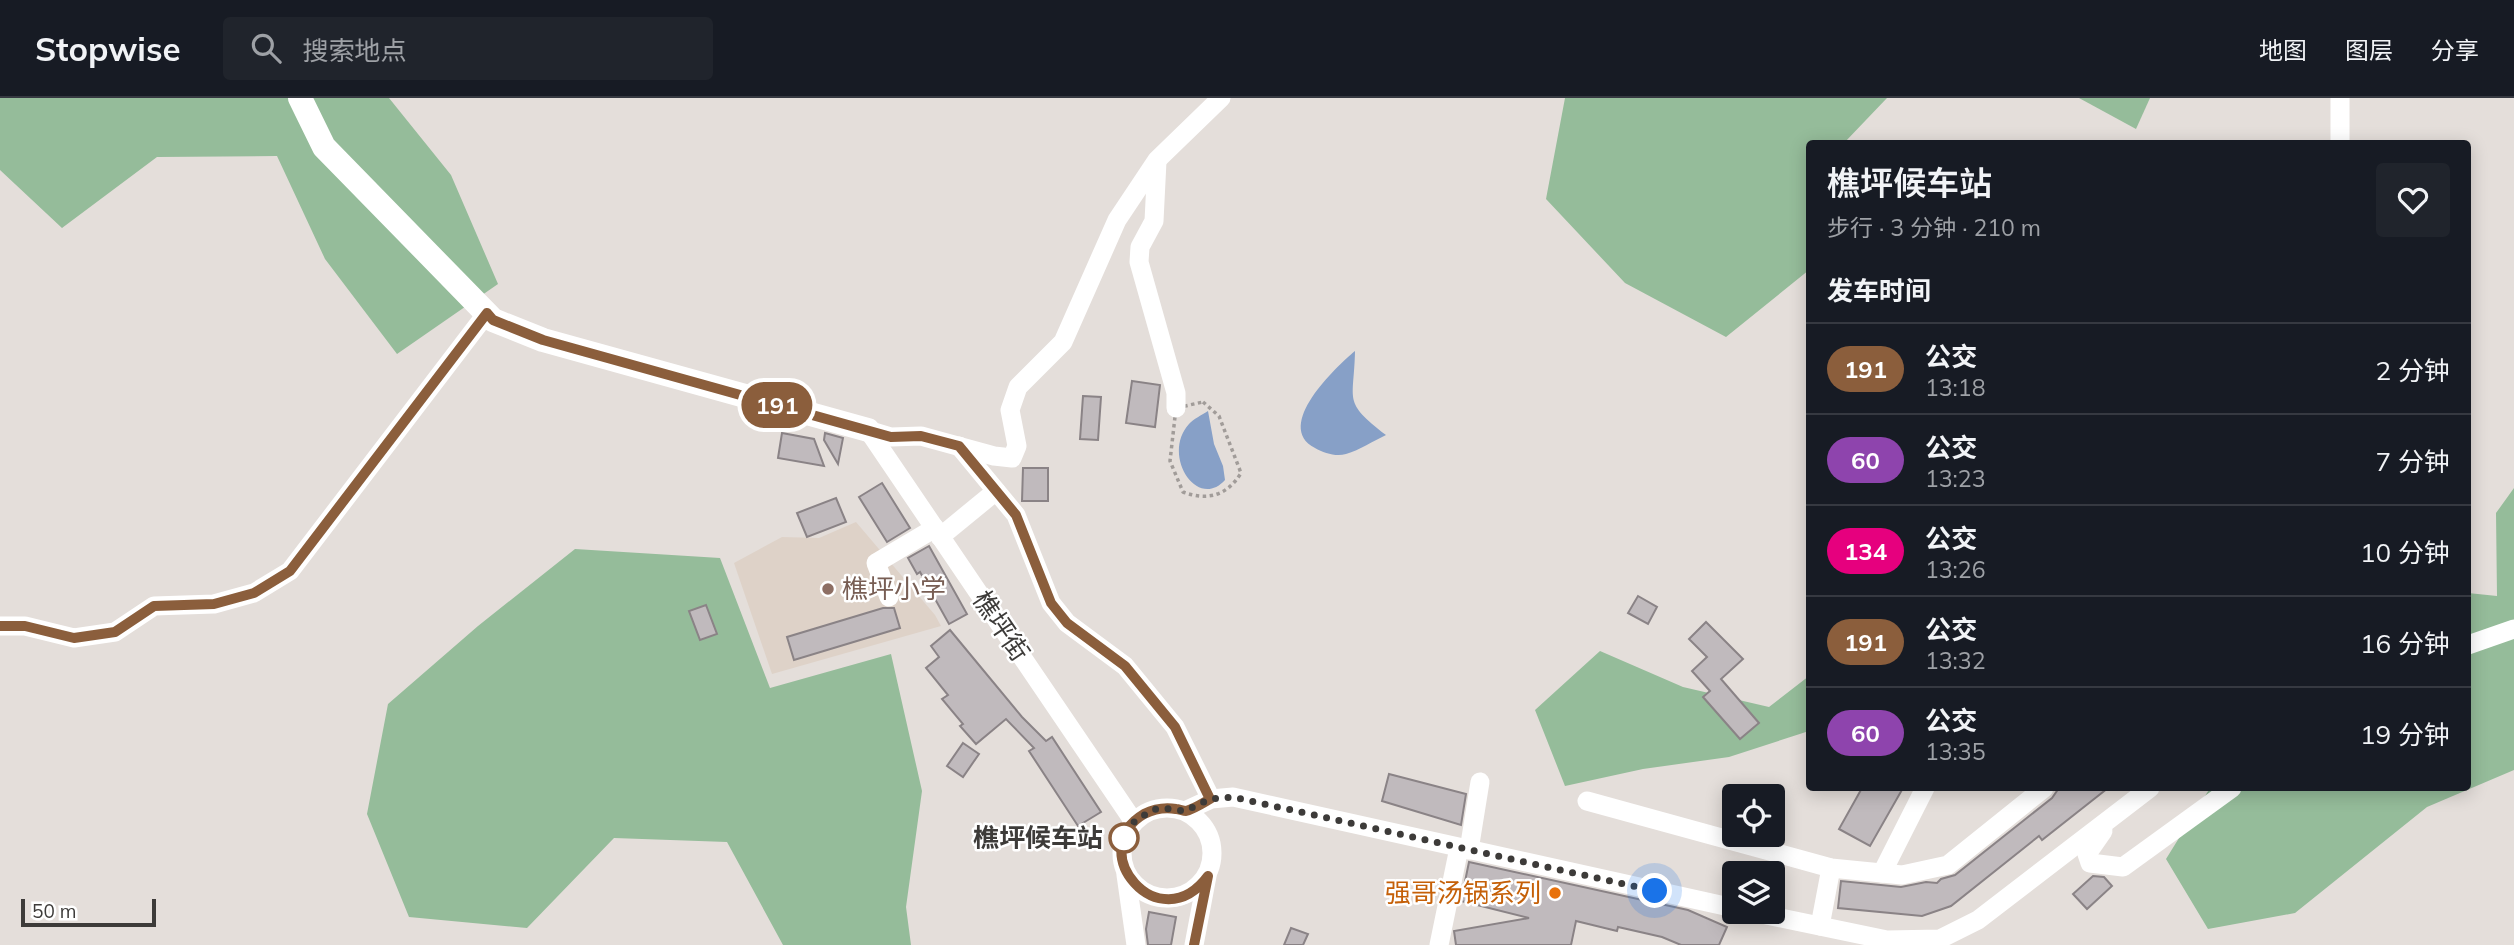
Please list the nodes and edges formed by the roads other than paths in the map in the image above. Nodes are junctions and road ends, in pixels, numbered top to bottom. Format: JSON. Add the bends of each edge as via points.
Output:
{"nodes":[{"id":1,"x":300,"y":98,"type":"edge"},
{"id":2,"x":1221,"y":98,"type":"edge"},
{"id":3,"x":2340,"y":98,"type":"edge"},
{"id":4,"x":2340,"y":140,"type":"edge"},
{"id":5,"x":1157,"y":160,"type":"junction"},
{"id":6,"x":487,"y":313,"type":"junction"},
{"id":7,"x":1176,"y":408,"type":"road end"},
{"id":8,"x":868,"y":430,"type":"junction"},
{"id":9,"x":959,"y":446,"type":"junction"},
{"id":10,"x":996,"y":491,"type":"junction"},
{"id":11,"x":937,"y":533,"type":"junction"},
{"id":12,"x":889,"y":597,"type":"dead end"},
{"id":13,"x":0,"y":626,"type":"edge"},
{"id":14,"x":2514,"y":629,"type":"edge"},
{"id":15,"x":2471,"y":644,"type":"edge"},
{"id":16,"x":1480,"y":782,"type":"dead end"},
{"id":17,"x":1923,"y":791,"type":"edge"},
{"id":18,"x":2040,"y":791,"type":"edge"},
{"id":19,"x":2146,"y":791,"type":"edge"},
{"id":20,"x":2228,"y":791,"type":"edge"},
{"id":21,"x":1210,"y":799,"type":"junction"},
{"id":22,"x":1587,"y":800,"type":"dead end"},
{"id":23,"x":1185,"y":811,"type":"junction"},
{"id":24,"x":2114,"y":816,"type":"junction"},
{"id":25,"x":1134,"y":822,"type":"junction"},
{"id":26,"x":1464,"y":849,"type":"junction"},
{"id":27,"x":1831,"y":868,"type":"junction"},
{"id":28,"x":1882,"y":873,"type":"junction"},
{"id":29,"x":1126,"y":874,"type":"junction"},
{"id":30,"x":1208,"y":876,"type":"junction"},
{"id":31,"x":1722,"y":905,"type":"edge"},
{"id":32,"x":1785,"y":919,"type":"edge"},
{"id":33,"x":1820,"y":926,"type":"junction"},
{"id":34,"x":1136,"y":945,"type":"edge"},
{"id":35,"x":1194,"y":945,"type":"edge"},
{"id":36,"x":1439,"y":945,"type":"edge"}],
"edges":[{"from":1,"to":6,"type":"main road","via":[[324,147]]},
{"from":2,"to":5,"type":"street"},
{"from":3,"to":4,"type":"street"},
{"from":5,"to":7,"type":"street","via":[[1154,221],[1140,247],[1139,262],[1176,393]]},
{"from":5,"to":9,"type":"street","via":[[1117,220],[1063,342],[1018,387],[1010,410],[1017,446],[1012,458]]},
{"from":6,"to":8,"type":"main road","via":[[493,320],[543,340]]},
{"from":6,"to":13,"type":"street","via":[[290,571],[254,593],[214,604],[154,606],[115,632],[74,638],[25,626]]},
{"from":8,"to":9,"type":"street"},
{"from":8,"to":11,"type":"street","name":"樵坪街"},
{"from":9,"to":10,"type":"street"},
{"from":10,"to":11,"type":"street"},
{"from":10,"to":21,"type":"street","via":[[1016,515],[1051,603],[1067,623],[1125,666],[1175,727]]},
{"from":11,"to":12,"type":"street","via":[[876,563]]},
{"from":11,"to":25,"type":"street","name":"樵坪街"},
{"from":14,"to":15,"type":"street"},
{"from":16,"to":26,"type":"street"},
{"from":17,"to":28,"type":"street"},
{"from":18,"to":28,"type":"street","via":[[1948,864],[1902,875]]},
{"from":19,"to":24,"type":"street"},
{"from":20,"to":24,"type":"street","via":[[2123,867],[2090,863],[2087,854]]},
{"from":21,"to":23,"type":"street"},
{"from":21,"to":26,"type":"street","via":[[1233,797]]},
{"from":22,"to":27,"type":"street"},
{"from":23,"to":25,"type":"street","via":[[1163,808]]},
{"from":23,"to":30,"type":"street","via":[[1203,824],[1212,844]]},
{"from":24,"to":33,"type":"street","via":[[1978,920],[1940,939],[1887,940]]},
{"from":25,"to":29,"type":"street","via":[[1123,841]]},
{"from":26,"to":31,"type":"street"},
{"from":26,"to":36,"type":"street"},
{"from":27,"to":28,"type":"street"},
{"from":27,"to":33,"type":"street"},
{"from":29,"to":30,"type":"street","via":[[1140,890],[1172,899],[1192,892]]},
{"from":29,"to":34,"type":"street"},
{"from":30,"to":35,"type":"street"},
{"from":32,"to":33,"type":"street"}]}
